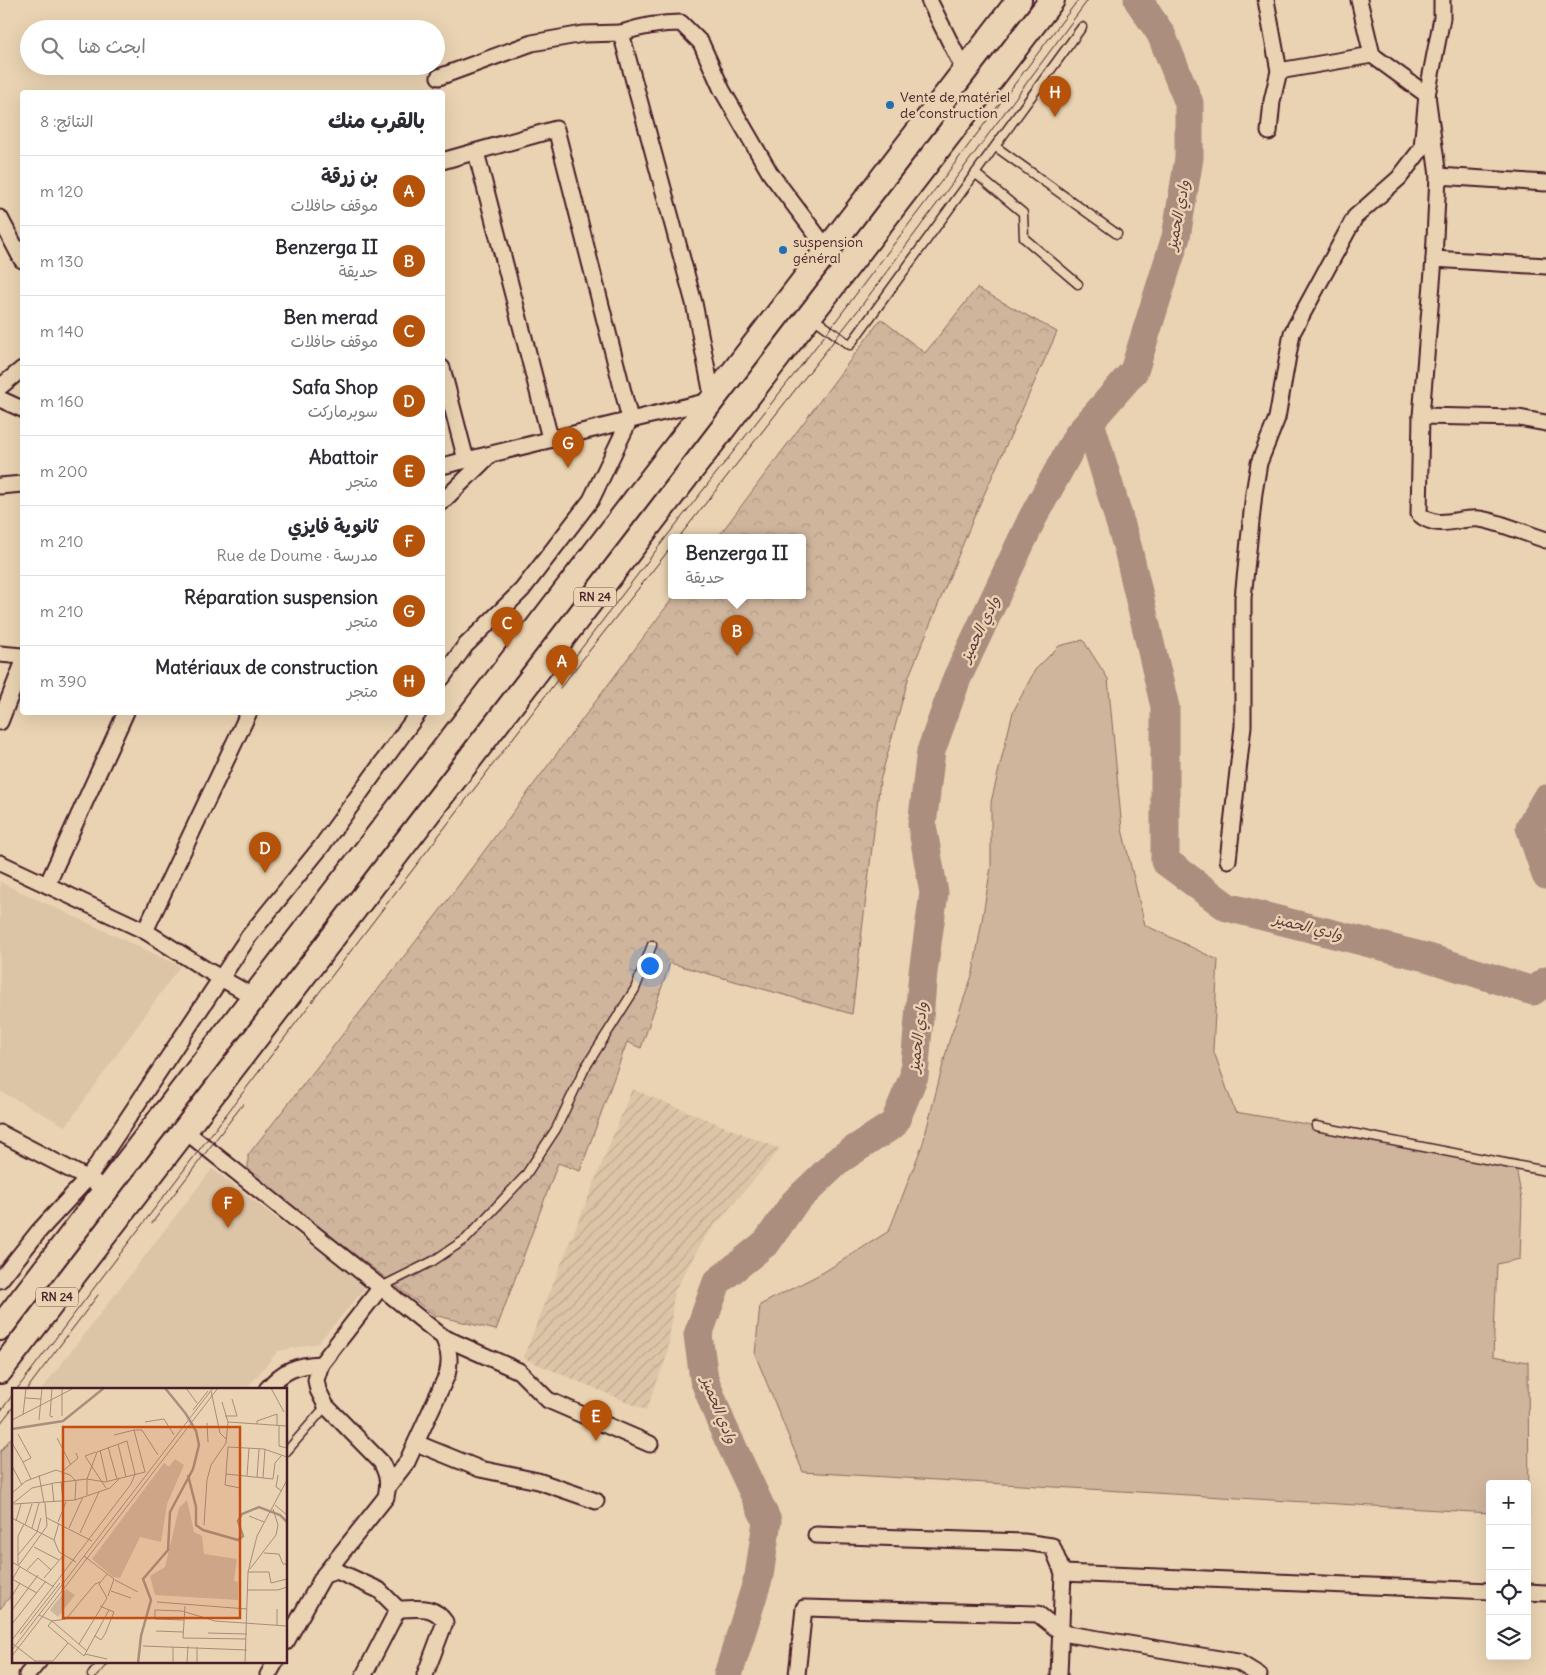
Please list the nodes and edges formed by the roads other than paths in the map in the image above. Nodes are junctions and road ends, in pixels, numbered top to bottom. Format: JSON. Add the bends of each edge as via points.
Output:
{"nodes":[{"id":1,"x":929,"y":0,"type":"edge"},
{"id":2,"x":1019,"y":0,"type":"edge"},
{"id":3,"x":1052,"y":0,"type":"edge"},
{"id":4,"x":1266,"y":0,"type":"edge"},
{"id":5,"x":1359,"y":0,"type":"edge"},
{"id":6,"x":1442,"y":0,"type":"edge"},
{"id":7,"x":1082,"y":27,"type":"dead end"},
{"id":8,"x":621,"y":33,"type":"junction"},
{"id":9,"x":1372,"y":56,"type":"junction"},
{"id":10,"x":1279,"y":71,"type":"junction"},
{"id":11,"x":965,"y":72,"type":"junction"},
{"id":12,"x":444,"y":75,"type":"edge"},
{"id":13,"x":445,"y":75,"type":"edge"},
{"id":14,"x":439,"y":77,"type":"dead end"},
{"id":15,"x":1427,"y":95,"type":"junction"},
{"id":16,"x":1269,"y":132,"type":"dead end"},
{"id":17,"x":996,"y":147,"type":"junction"},
{"id":18,"x":476,"y":152,"type":"junction"},
{"id":19,"x":445,"y":160,"type":"edge"},
{"id":20,"x":976,"y":174,"type":"junction"},
{"id":21,"x":1438,"y":176,"type":"junction"},
{"id":22,"x":1546,"y":184,"type":"edge"},
{"id":23,"x":0,"y":218,"type":"edge"},
{"id":24,"x":1116,"y":234,"type":"dead end"},
{"id":25,"x":828,"y":250,"type":"junction"},
{"id":26,"x":20,"y":256,"type":"edge"},
{"id":27,"x":1434,"y":259,"type":"junction"},
{"id":28,"x":1546,"y":266,"type":"edge"},
{"id":29,"x":1078,"y":284,"type":"dead end"},
{"id":30,"x":810,"y":316,"type":"junction"},
{"id":31,"x":20,"y":371,"type":"edge"},
{"id":32,"x":445,"y":380,"type":"edge"},
{"id":33,"x":0,"y":387,"type":"edge"},
{"id":34,"x":0,"y":399,"type":"edge"},
{"id":35,"x":713,"y":400,"type":"junction"},
{"id":36,"x":20,"y":408,"type":"edge"},
{"id":37,"x":1421,"y":416,"type":"junction"},
{"id":38,"x":630,"y":419,"type":"junction"},
{"id":39,"x":1546,"y":423,"type":"edge"},
{"id":40,"x":550,"y":438,"type":"junction"},
{"id":41,"x":489,"y":456,"type":"junction"},
{"id":42,"x":466,"y":460,"type":"junction"},
{"id":43,"x":445,"y":465,"type":"edge"},
{"id":44,"x":20,"y":484,"type":"edge"},
{"id":45,"x":0,"y":486,"type":"edge"},
{"id":46,"x":445,"y":499,"type":"edge"},
{"id":47,"x":1546,"y":540,"type":"edge"},
{"id":48,"x":0,"y":654,"type":"edge"},
{"id":49,"x":20,"y":656,"type":"edge"},
{"id":50,"x":20,"y":671,"type":"edge"},
{"id":51,"x":445,"y":674,"type":"edge"},
{"id":52,"x":125,"y":715,"type":"edge"},
{"id":53,"x":248,"y":715,"type":"edge"},
{"id":54,"x":417,"y":715,"type":"edge"},
{"id":55,"x":0,"y":722,"type":"edge"},
{"id":56,"x":1228,"y":860,"type":"dead end"},
{"id":57,"x":0,"y":863,"type":"edge"},
{"id":58,"x":46,"y":885,"type":"junction"},
{"id":59,"x":145,"y":931,"type":"junction"},
{"id":60,"x":652,"y":945,"type":"dead end"},
{"id":61,"x":222,"y":979,"type":"junction"},
{"id":62,"x":254,"y":997,"type":"junction"},
{"id":63,"x":1316,"y":1126,"type":"dead end"},
{"id":64,"x":184,"y":1130,"type":"junction"},
{"id":65,"x":0,"y":1133,"type":"edge"},
{"id":66,"x":1546,"y":1171,"type":"edge"},
{"id":67,"x":101,"y":1188,"type":"junction"},
{"id":68,"x":136,"y":1192,"type":"junction"},
{"id":69,"x":113,"y":1222,"type":"junction"},
{"id":70,"x":0,"y":1280,"type":"edge"},
{"id":71,"x":381,"y":1287,"type":"junction"},
{"id":72,"x":0,"y":1328,"type":"edge"},
{"id":73,"x":443,"y":1337,"type":"junction"},
{"id":74,"x":321,"y":1364,"type":"junction"},
{"id":75,"x":0,"y":1371,"type":"edge"},
{"id":76,"x":268,"y":1388,"type":"edge"},
{"id":77,"x":326,"y":1406,"type":"junction"},
{"id":78,"x":416,"y":1442,"type":"junction"},
{"id":79,"x":650,"y":1444,"type":"dead end"},
{"id":80,"x":288,"y":1450,"type":"edge"},
{"id":81,"x":389,"y":1485,"type":"junction"},
{"id":82,"x":596,"y":1501,"type":"dead end"},
{"id":83,"x":816,"y":1535,"type":"dead end"},
{"id":84,"x":1063,"y":1573,"type":"junction"},
{"id":85,"x":324,"y":1574,"type":"junction"},
{"id":86,"x":1486,"y":1591,"type":"edge"},
{"id":87,"x":1531,"y":1592,"type":"edge"},
{"id":88,"x":1546,"y":1593,"type":"edge"},
{"id":89,"x":398,"y":1609,"type":"junction"},
{"id":90,"x":1062,"y":1633,"type":"junction"},
{"id":91,"x":288,"y":1638,"type":"edge"},
{"id":92,"x":38,"y":1662,"type":"edge"},
{"id":93,"x":103,"y":1662,"type":"edge"},
{"id":94,"x":275,"y":1662,"type":"edge"},
{"id":95,"x":27,"y":1675,"type":"edge"},
{"id":96,"x":92,"y":1675,"type":"edge"},
{"id":97,"x":268,"y":1675,"type":"edge"},
{"id":98,"x":364,"y":1675,"type":"edge"},
{"id":99,"x":425,"y":1675,"type":"edge"},
{"id":100,"x":797,"y":1675,"type":"edge"},
{"id":101,"x":1059,"y":1675,"type":"edge"},
{"id":102,"x":1259,"y":1675,"type":"edge"}],
"edges":[{"from":1,"to":11,"type":"street"},
{"from":2,"to":11,"type":"main road","number":"RN 24"},
{"from":3,"to":30,"type":"main road","number":"RN 24"},
{"from":4,"to":10,"type":"street"},
{"from":5,"to":9,"type":"street"},
{"from":6,"to":15,"type":"street","via":[[1442,18]]},
{"from":7,"to":17,"type":"lane"},
{"from":8,"to":13,"type":"street","via":[[583,34],[532,43]]},
{"from":8,"to":25,"type":"street","via":[[647,24],[663,23],[681,23],[690,30],[770,173]]},
{"from":8,"to":35,"type":"street","via":[[694,303]]},
{"from":9,"to":10,"type":"street"},
{"from":9,"to":15,"type":"street"},
{"from":10,"to":16,"type":"street"},
{"from":11,"to":25,"type":"main road","number":"RN 24"},
{"from":12,"to":14,"type":"street"},
{"from":15,"to":21,"type":"street"},
{"from":15,"to":56,"type":"street","via":[[1422,148],[1399,178],[1355,217],[1292,333],[1277,418],[1259,463],[1254,493],[1243,598],[1243,726]]},
{"from":17,"to":20,"type":"lane"},
{"from":17,"to":24,"type":"lane"},
{"from":18,"to":19,"type":"street"},
{"from":18,"to":38,"type":"street","via":[[556,129]]},
{"from":18,"to":40,"type":"street"},
{"from":20,"to":29,"type":"lane","via":[[1023,213],[1024,238]]},
{"from":20,"to":30,"type":"lane","via":[[850,345]]},
{"from":21,"to":22,"type":"street"},
{"from":21,"to":27,"type":"street"},
{"from":23,"to":26,"type":"street"},
{"from":25,"to":35,"type":"main road","number":"RN 24"},
{"from":27,"to":28,"type":"street"},
{"from":27,"to":37,"type":"street"},
{"from":30,"to":64,"type":"main road","number":"RN 24"},
{"from":31,"to":33,"type":"street"},
{"from":32,"to":42,"type":"street"},
{"from":34,"to":36,"type":"street"},
{"from":35,"to":38,"type":"street"},
{"from":35,"to":62,"type":"main road","number":"RN 24"},
{"from":37,"to":39,"type":"street","via":[[1519,418]]},
{"from":37,"to":47,"type":"street","via":[[1419,514],[1440,524],[1478,519]]},
{"from":38,"to":40,"type":"street"},
{"from":38,"to":51,"type":"street","via":[[591,500],[522,590],[465,646]]},
{"from":40,"to":41,"type":"street"},
{"from":41,"to":42,"type":"street"},
{"from":41,"to":46,"type":"street"},
{"from":42,"to":43,"type":"street"},
{"from":44,"to":45,"type":"street"},
{"from":48,"to":49,"type":"street"},
{"from":50,"to":55,"type":"street"},
{"from":52,"to":58,"type":"street"},
{"from":53,"to":59,"type":"street"},
{"from":54,"to":61,"type":"street","via":[[321,847],[249,936]]},
{"from":57,"to":58,"type":"street"},
{"from":58,"to":59,"type":"street"},
{"from":59,"to":61,"type":"street"},
{"from":60,"to":71,"type":"lane","via":[[635,989],[585,1068],[556,1129],[525,1176],[466,1239],[434,1261]]},
{"from":61,"to":62,"type":"street"},
{"from":61,"to":67,"type":"street"},
{"from":62,"to":67,"type":"main road","number":"RN 24"},
{"from":63,"to":66,"type":"lane"},
{"from":64,"to":68,"type":"main road","number":"RN 24"},
{"from":64,"to":71,"type":"street"},
{"from":65,"to":67,"type":"street"},
{"from":67,"to":68,"type":"main road"},
{"from":67,"to":69,"type":"main road"},
{"from":67,"to":70,"type":"street","via":[[39,1231]]},
{"from":67,"to":72,"type":"main road","number":"RN 24"},
{"from":68,"to":69,"type":"main road","number":"RN 24"},
{"from":69,"to":75,"type":"main road","number":"RN 24"},
{"from":71,"to":73,"type":"street"},
{"from":71,"to":74,"type":"street"},
{"from":73,"to":78,"type":"street","via":[[450,1361],[447,1375]]},
{"from":73,"to":79,"type":"street","via":[[520,1371],[548,1400]]},
{"from":74,"to":76,"type":"street","via":[[294,1367],[283,1372]]},
{"from":74,"to":77,"type":"street","via":[[316,1380]]},
{"from":77,"to":80,"type":"lane"},
{"from":77,"to":81,"type":"street","via":[[381,1462]]},
{"from":78,"to":81,"type":"street","via":[[407,1462]]},
{"from":78,"to":82,"type":"street","via":[[480,1469],[538,1481]]},
{"from":81,"to":85,"type":"street","via":[[386,1497]]},
{"from":83,"to":84,"type":"street","via":[[1024,1542],[1052,1546]]},
{"from":84,"to":86,"type":"street"},
{"from":84,"to":90,"type":"street"},
{"from":85,"to":89,"type":"street","via":[[337,1570],[379,1590]]},
{"from":85,"to":91,"type":"street"},
{"from":87,"to":88,"type":"street"},
{"from":89,"to":98,"type":"street"},
{"from":89,"to":99,"type":"street","via":[[428,1608],[439,1612],[445,1622]]},
{"from":90,"to":100,"type":"street","via":[[1038,1614],[804,1608]]},
{"from":90,"to":101,"type":"street"},
{"from":90,"to":102,"type":"street","via":[[1238,1662]]},
{"from":92,"to":95,"type":"street"},
{"from":93,"to":96,"type":"lane"},
{"from":94,"to":97,"type":"street"}]}
